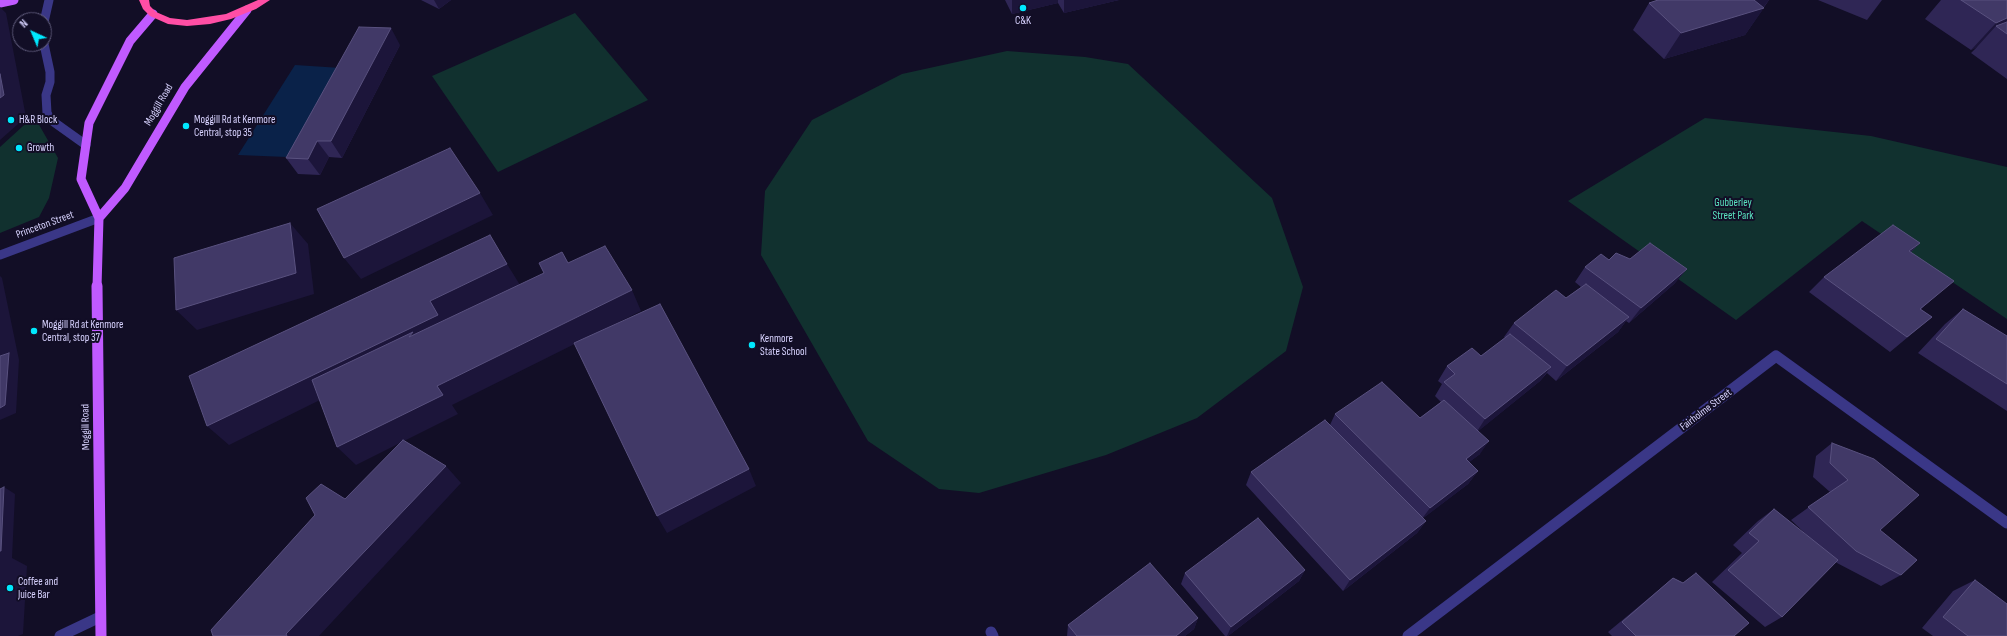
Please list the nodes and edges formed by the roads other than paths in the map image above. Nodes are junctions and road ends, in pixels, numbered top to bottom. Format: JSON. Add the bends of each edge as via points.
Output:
{"nodes":[{"id":1,"x":14,"y":0,"type":"edge"},
{"id":2,"x":49,"y":0,"type":"edge"},
{"id":3,"x":144,"y":0,"type":"edge"},
{"id":4,"x":265,"y":0,"type":"edge"},
{"id":5,"x":0,"y":3,"type":"edge"},
{"id":6,"x":248,"y":10,"type":"junction"},
{"id":7,"x":46,"y":12,"type":"edge"},
{"id":8,"x":153,"y":14,"type":"junction"},
{"id":9,"x":46,"y":52,"type":"edge"},
{"id":10,"x":86,"y":145,"type":"junction"},
{"id":11,"x":99,"y":218,"type":"junction"},
{"id":12,"x":0,"y":255,"type":"edge"},
{"id":13,"x":2007,"y":523,"type":"edge"},
{"id":14,"x":100,"y":617,"type":"junction"},
{"id":15,"x":60,"y":636,"type":"edge"},
{"id":16,"x":101,"y":636,"type":"edge"},
{"id":17,"x":1408,"y":636,"type":"edge"}],
"edges":[{"from":1,"to":5,"type":"main road"},
{"from":2,"to":7,"type":"street"},
{"from":3,"to":8,"type":"highway","via":[[146,7]]},
{"from":4,"to":6,"type":"highway"},
{"from":6,"to":8,"type":"highway","via":[[210,21],[187,23],[168,21]]},
{"from":6,"to":11,"type":"main road","name":"Moggill Road","via":[[185,87],[125,188]]},
{"from":8,"to":10,"type":"main road","name":"Moggill Road","via":[[130,41],[90,123]]},
{"from":9,"to":10,"type":"street","via":[[50,72],[46,95],[47,113],[51,120]]},
{"from":10,"to":11,"type":"main road","name":"Moggill Road","via":[[81,179]]},
{"from":11,"to":12,"type":"street","name":"Princeton Street"},
{"from":11,"to":14,"type":"main road","name":"Moggill Road","via":[[97,283]]},
{"from":13,"to":17,"type":"street","name":"Fairholme Street","via":[[1776,356]]},
{"from":14,"to":15,"type":"street"},
{"from":14,"to":16,"type":"main road","name":"Moggill Road"}]}
